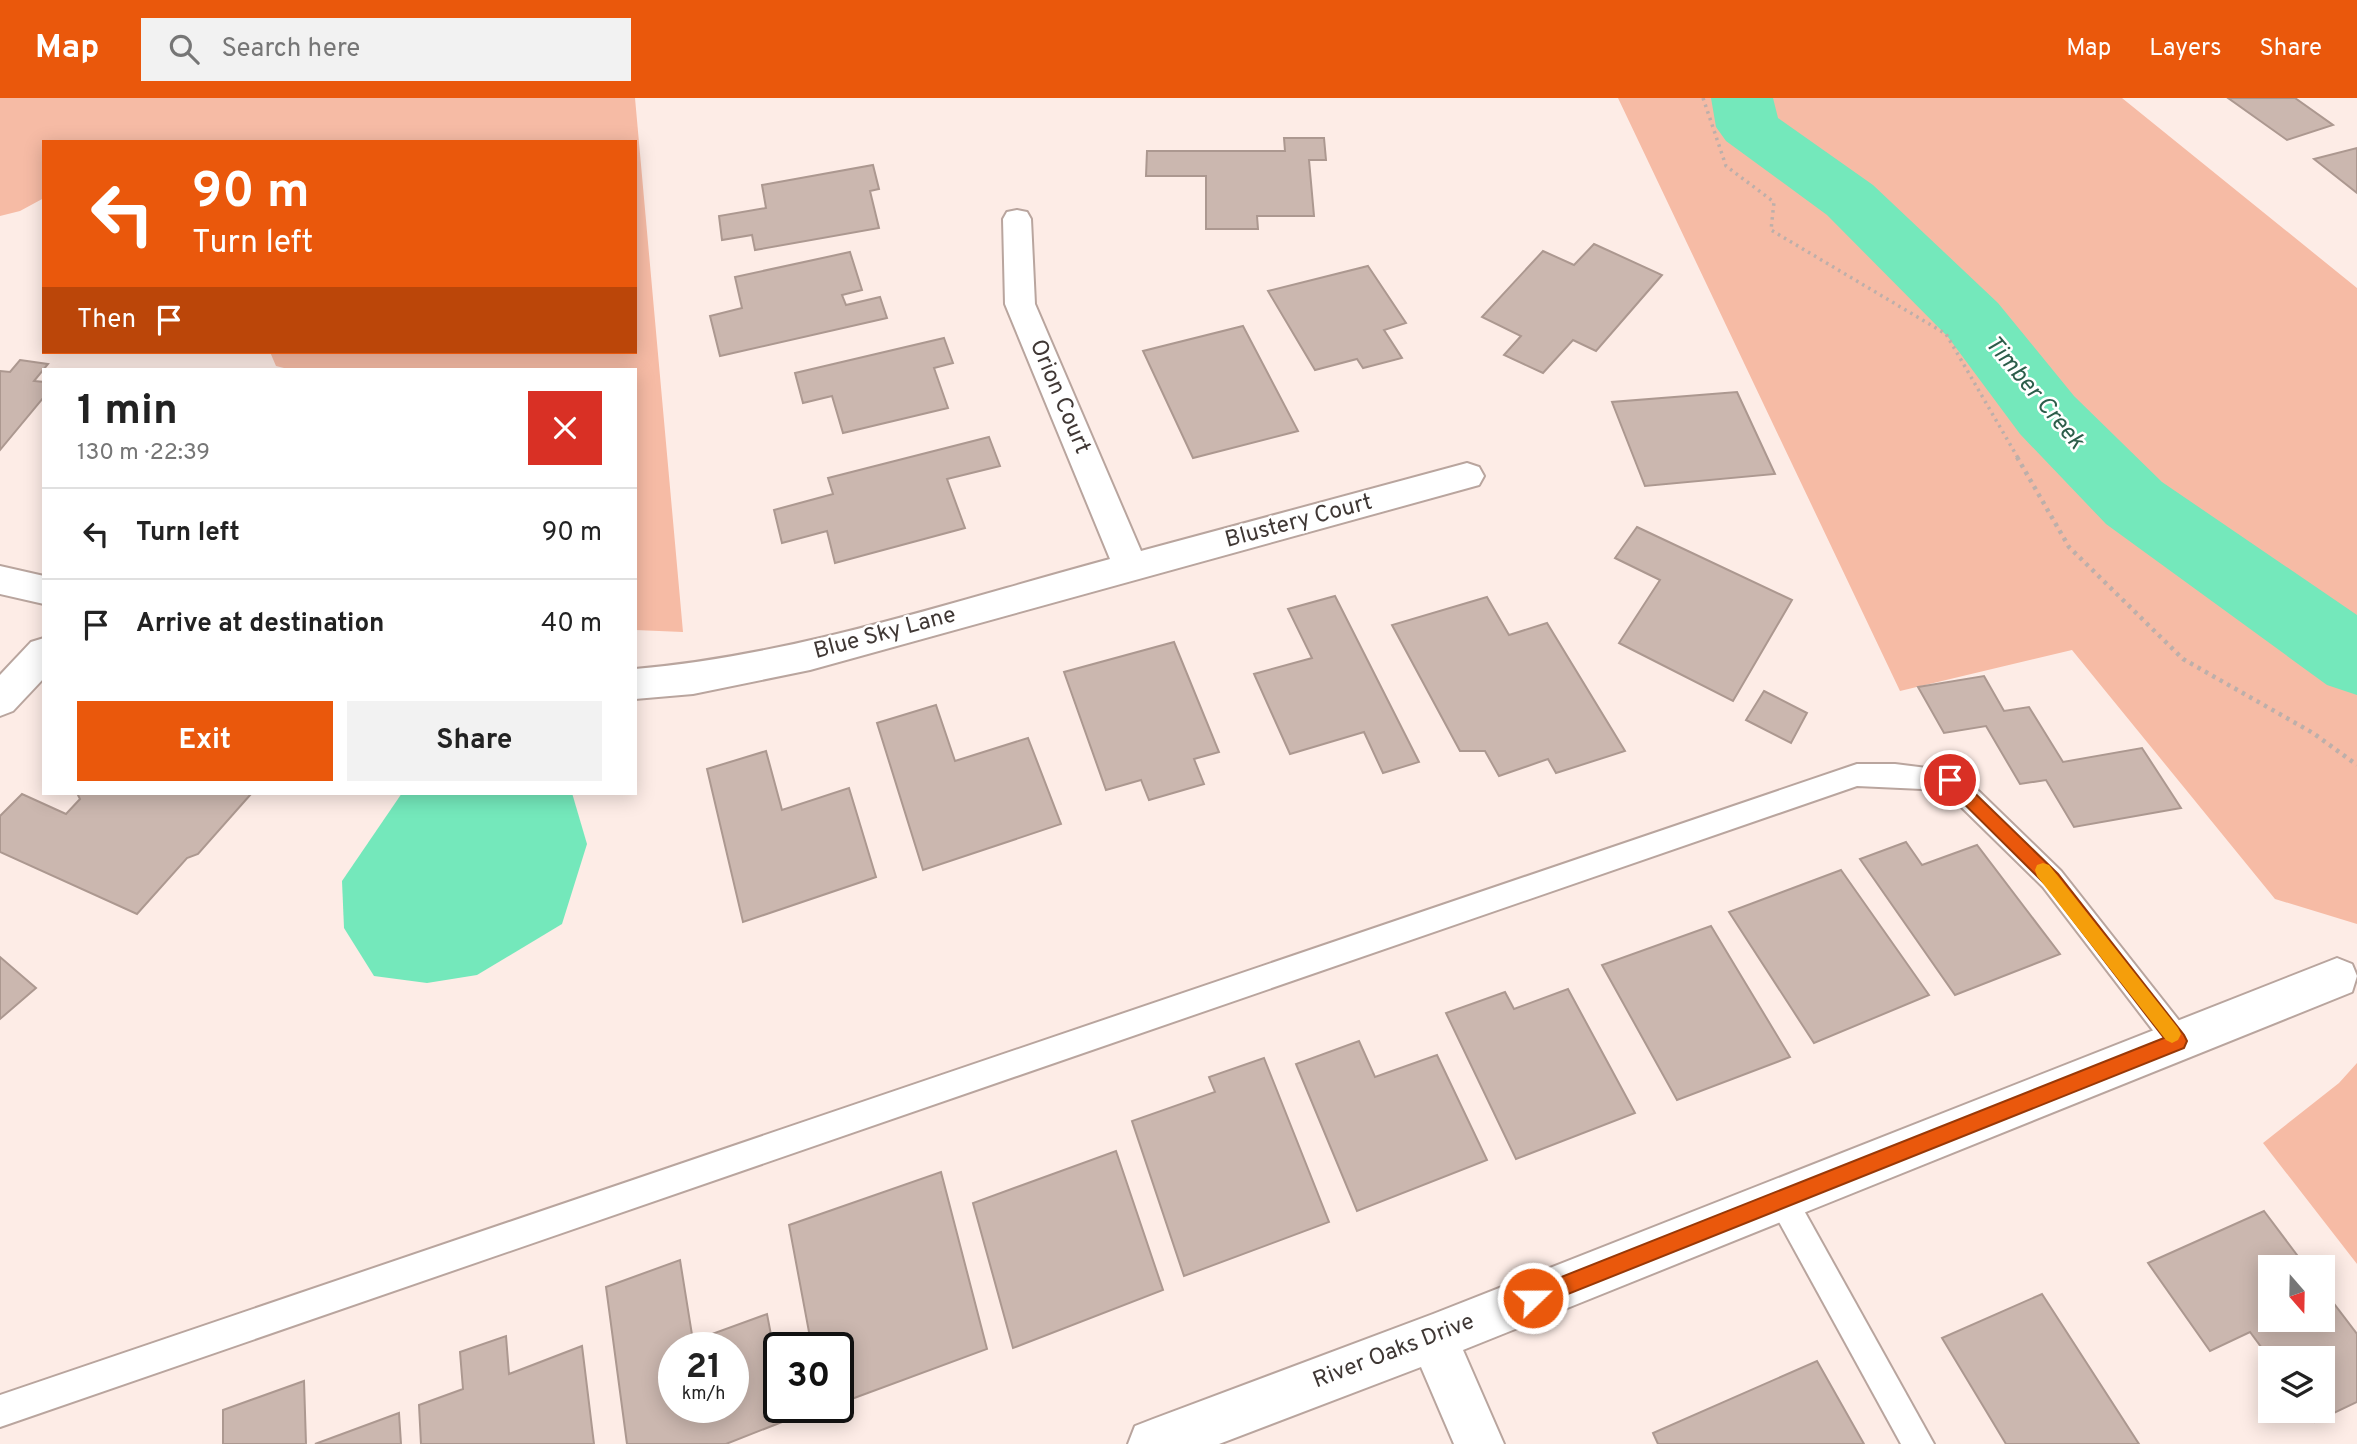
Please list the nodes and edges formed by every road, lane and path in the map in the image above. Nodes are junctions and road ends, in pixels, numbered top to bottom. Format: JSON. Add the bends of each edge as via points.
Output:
{"nodes":[{"id":1,"x":1703,"y":98,"type":"edge"},
{"id":2,"x":1017,"y":219,"type":"dead end"},
{"id":3,"x":1467,"y":476,"type":"dead end"},
{"id":4,"x":1131,"y":568,"type":"junction"},
{"id":5,"x":0,"y":580,"type":"edge"},
{"id":6,"x":42,"y":590,"type":"edge"},
{"id":7,"x":42,"y":655,"type":"edge"},
{"id":8,"x":637,"y":684,"type":"edge"},
{"id":9,"x":0,"y":700,"type":"edge"},
{"id":10,"x":2357,"y":765,"type":"edge"},
{"id":11,"x":2337,"y":978,"type":"dead end"},
{"id":12,"x":2178,"y":1041,"type":"junction"},
{"id":13,"x":1782,"y":1199,"type":"junction"},
{"id":14,"x":1433,"y":1338,"type":"junction"},
{"id":15,"x":0,"y":1411,"type":"edge"},
{"id":16,"x":1153,"y":1444,"type":"edge"},
{"id":17,"x":1479,"y":1444,"type":"edge"},
{"id":18,"x":1918,"y":1444,"type":"edge"}],
"edges":[{"from":1,"to":10,"type":"path","via":[[1726,166],[1774,202],[1771,230],[1946,334],[2069,547],[2183,659],[2312,733]]},
{"from":2,"to":4,"type":"street","name":"Orion Court","via":[[1020,304]]},
{"from":3,"to":4,"type":"street","name":"Blustery Court"},
{"from":4,"to":8,"type":"street","name":"Blue Sky Lane","via":[[810,655],[693,679]]},
{"from":5,"to":6,"type":"street"},
{"from":7,"to":9,"type":"street"},
{"from":11,"to":12,"type":"street","name":"River Oaks Drive"},
{"from":12,"to":13,"type":"street","name":"River Oaks Drive"},
{"from":12,"to":15,"type":"lane","via":[[2052,879],[1950,780],[1857,775]]},
{"from":13,"to":14,"type":"street","name":"River Oaks Drive"},
{"from":13,"to":18,"type":"lane"},
{"from":14,"to":16,"type":"street","name":"River Oaks Drive"},
{"from":14,"to":17,"type":"street"}]}
